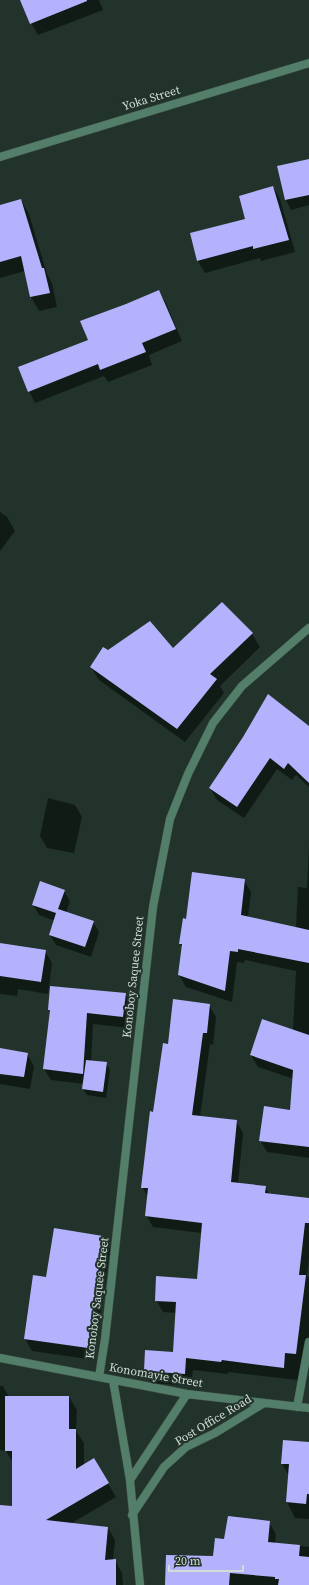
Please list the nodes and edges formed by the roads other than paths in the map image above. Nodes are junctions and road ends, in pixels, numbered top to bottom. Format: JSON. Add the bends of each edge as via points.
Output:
{"nodes":[{"id":1,"x":309,"y":63,"type":"edge"},
{"id":2,"x":0,"y":157,"type":"edge"},
{"id":3,"x":309,"y":628,"type":"edge"},
{"id":4,"x":309,"y":1342,"type":"edge"},
{"id":5,"x":0,"y":1358,"type":"edge"},
{"id":6,"x":99,"y":1377,"type":"junction"},
{"id":7,"x":113,"y":1380,"type":"junction"},
{"id":8,"x":187,"y":1394,"type":"junction"},
{"id":9,"x":264,"y":1403,"type":"junction"},
{"id":10,"x":297,"y":1407,"type":"junction"},
{"id":11,"x":309,"y":1408,"type":"edge"},
{"id":12,"x":130,"y":1480,"type":"junction"},
{"id":13,"x":132,"y":1515,"type":"junction"},
{"id":14,"x":140,"y":1585,"type":"edge"}],
"edges":[{"from":1,"to":2,"type":"street","name":"Yoka Street"},
{"from":3,"to":6,"type":"street","name":"Konoboy Saquee Street","via":[[242,686],[213,724],[170,818],[153,907]]},
{"from":4,"to":10,"type":"street"},
{"from":5,"to":6,"type":"street","name":"Konomayie Street"},
{"from":6,"to":7,"type":"street","name":"Konomayie Street"},
{"from":7,"to":8,"type":"street","name":"Konomayie Street"},
{"from":7,"to":12,"type":"street"},
{"from":8,"to":9,"type":"street","name":"Konomayie Street"},
{"from":8,"to":12,"type":"street","name":"Post Office Road"},
{"from":9,"to":10,"type":"street","name":"Konomayie Street"},
{"from":9,"to":13,"type":"street","name":"Post Office Road","via":[[215,1433],[186,1447],[164,1467]]},
{"from":10,"to":11,"type":"street","name":"Konomayie Street"},
{"from":12,"to":13,"type":"street"},
{"from":13,"to":14,"type":"street"}]}
